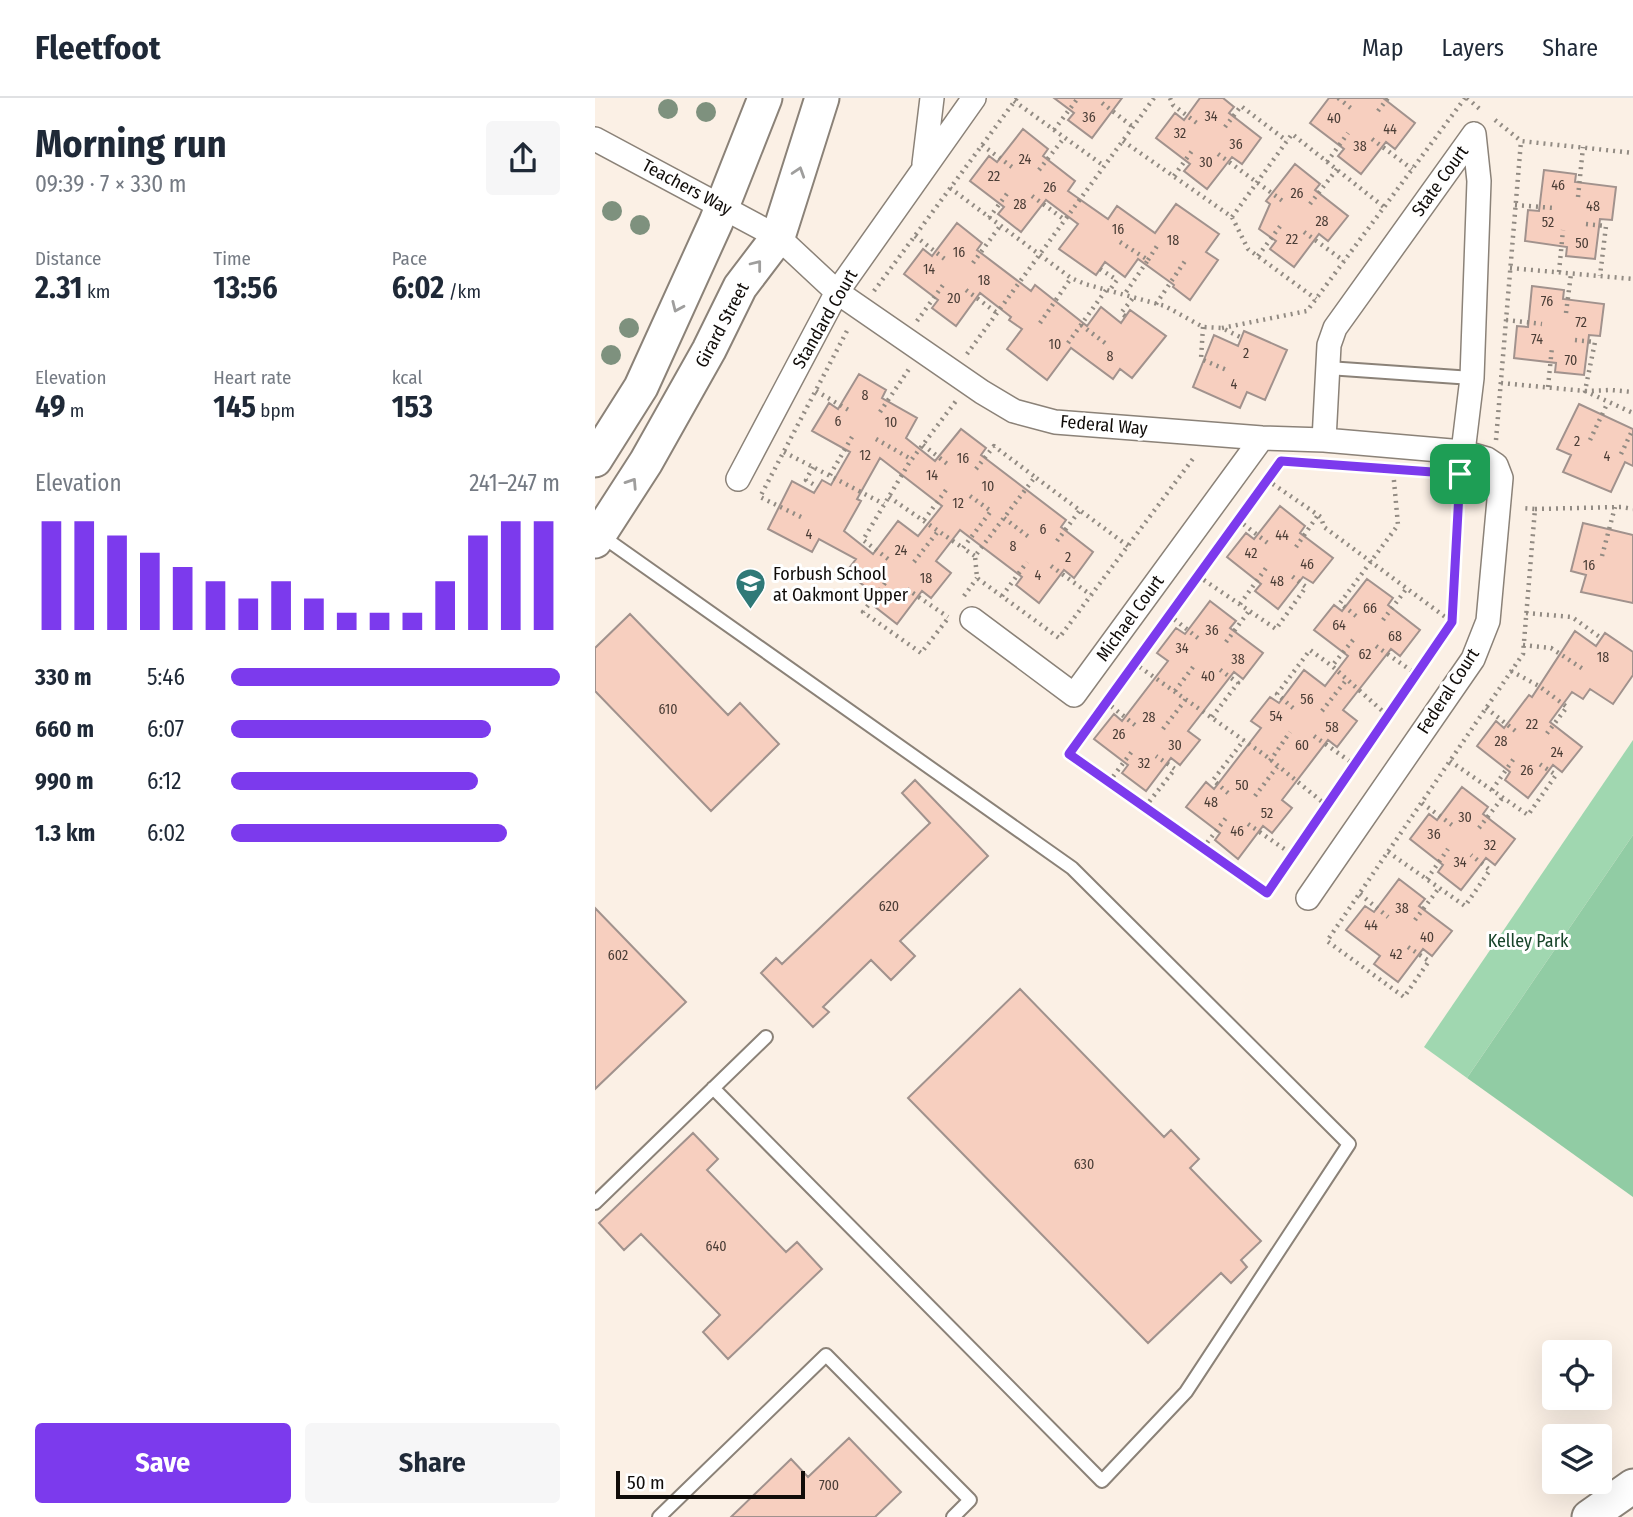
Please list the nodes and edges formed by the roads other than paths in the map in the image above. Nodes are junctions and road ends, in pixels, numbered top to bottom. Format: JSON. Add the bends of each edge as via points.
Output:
{"nodes":[{"id":1,"x":765,"y":98,"type":"edge"},
{"id":2,"x":822,"y":98,"type":"edge"},
{"id":3,"x":932,"y":98,"type":"edge"},
{"id":4,"x":974,"y":98,"type":"edge"},
{"id":5,"x":595,"y":139,"type":"edge"},
{"id":6,"x":924,"y":167,"type":"junction"},
{"id":7,"x":722,"y":205,"type":"junction"},
{"id":8,"x":778,"y":237,"type":"junction"},
{"id":9,"x":837,"y":292,"type":"junction"},
{"id":10,"x":1328,"y":368,"type":"junction"},
{"id":11,"x":1472,"y":378,"type":"junction"},
{"id":12,"x":1262,"y":438,"type":"junction"},
{"id":13,"x":1324,"y":440,"type":"junction"},
{"id":14,"x":1464,"y":453,"type":"junction"},
{"id":15,"x":1487,"y":459,"type":"joint"},
{"id":16,"x":595,"y":460,"type":"edge"},
{"id":17,"x":738,"y":479,"type":"dead end"},
{"id":18,"x":596,"y":536,"type":"edge"},
{"id":19,"x":963,"y":608,"type":"road end"},
{"id":20,"x":1308,"y":898,"type":"dead end"},
{"id":21,"x":766,"y":1037,"type":"dead end"},
{"id":22,"x":713,"y":1088,"type":"junction"},
{"id":23,"x":595,"y":1203,"type":"edge"},
{"id":24,"x":1633,"y":1486,"type":"edge"},
{"id":25,"x":659,"y":1517,"type":"edge"},
{"id":26,"x":953,"y":1517,"type":"edge"},
{"id":27,"x":1588,"y":1517,"type":"edge"}],
"edges":[{"from":1,"to":7,"type":"street"},
{"from":8,"to":2,"type":"street","name":"Girard Street","one_way":true},
{"from":3,"to":6,"type":"street","name":"Standard Court"},
{"from":4,"to":6,"type":"street","name":"Standard Court"},
{"from":5,"to":7,"type":"street","name":"Teachers Way"},
{"from":6,"to":9,"type":"street","name":"Standard Court"},
{"from":7,"to":8,"type":"street","name":"Teachers Way"},
{"from":7,"to":16,"type":"street","one_way":true,"via":[[641,387]]},
{"from":8,"to":9,"type":"street","name":"Federal Way"},
{"from":18,"to":8,"type":"street","name":"Girard Street","one_way":true,"via":[[665,429],[740,287]]},
{"from":9,"to":12,"type":"street","name":"Federal Way","via":[[1014,411],[1055,422]]},
{"from":9,"to":17,"type":"street","name":"Standard Court"},
{"from":10,"to":11,"type":"lane"},
{"from":10,"to":11,"type":"street","name":"State Court","via":[[1335,328],[1474,134],[1479,181]]},
{"from":10,"to":13,"type":"street","name":"State Court"},
{"from":11,"to":14,"type":"street","name":"State Court"},
{"from":12,"to":13,"type":"street","name":"Federal Way"},
{"from":12,"to":19,"type":"street","name":"Michael Court","via":[[1074,695]]},
{"from":13,"to":14,"type":"street","name":"Federal Way"},
{"from":14,"to":15,"type":"street","name":"Federal Way"},
{"from":15,"to":20,"type":"street","name":"Federal Court","via":[[1496,465],[1501,478],[1488,621],[1473,659]]},
{"from":18,"to":22,"type":"lane","via":[[1072,868],[1349,1144],[1186,1392],[1102,1481]]},
{"from":21,"to":22,"type":"lane"},
{"from":22,"to":23,"type":"lane"},
{"from":24,"to":27,"type":"street"},
{"from":25,"to":26,"type":"lane","via":[[826,1355],[970,1500]]}]}
